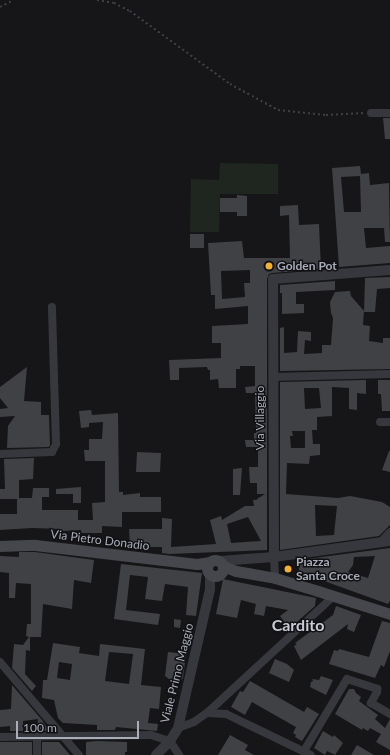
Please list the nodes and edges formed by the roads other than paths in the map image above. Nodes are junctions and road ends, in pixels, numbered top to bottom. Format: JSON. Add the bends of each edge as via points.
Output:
{"nodes":[{"id":1,"x":371,"y":113,"type":"road end"},
{"id":2,"x":390,"y":114,"type":"edge"},
{"id":3,"x":390,"y":270,"type":"edge"},
{"id":4,"x":52,"y":307,"type":"dead end"},
{"id":5,"x":390,"y":374,"type":"edge"},
{"id":6,"x":273,"y":377,"type":"junction"},
{"id":7,"x":380,"y":422,"type":"dead end"},
{"id":8,"x":390,"y":422,"type":"edge"},
{"id":9,"x":0,"y":454,"type":"edge"},
{"id":10,"x":390,"y":532,"type":"edge"},
{"id":11,"x":386,"y":541,"type":"edge"},
{"id":12,"x":0,"y":546,"type":"edge"},
{"id":13,"x":274,"y":557,"type":"junction"},
{"id":14,"x":215,"y":569,"type":"junction"},
{"id":15,"x":275,"y":578,"type":"junction"},
{"id":16,"x":334,"y":596,"type":"junction"},
{"id":17,"x":390,"y":614,"type":"edge"},
{"id":18,"x":0,"y":662,"type":"edge"},
{"id":19,"x":207,"y":713,"type":"junction"},
{"id":20,"x":390,"y":714,"type":"edge"},
{"id":21,"x":178,"y":728,"type":"junction"},
{"id":22,"x":63,"y":736,"type":"junction"},
{"id":23,"x":0,"y":737,"type":"edge"},
{"id":24,"x":37,"y":738,"type":"junction"},
{"id":25,"x":170,"y":740,"type":"junction"},
{"id":26,"x":305,"y":753,"type":"edge"},
{"id":27,"x":37,"y":755,"type":"edge"},
{"id":28,"x":79,"y":755,"type":"edge"},
{"id":29,"x":156,"y":755,"type":"edge"},
{"id":30,"x":179,"y":755,"type":"edge"}],
"edges":[{"from":1,"to":2,"type":"street"},
{"from":3,"to":6,"type":"street","name":"Via Villaggio","via":[[273,279]]},
{"from":4,"to":9,"type":"street","via":[[56,444],[52,452]]},
{"from":5,"to":6,"type":"street"},
{"from":6,"to":13,"type":"street","name":"Via Villaggio"},
{"from":7,"to":8,"type":"street"},
{"from":10,"to":11,"type":"street"},
{"from":11,"to":13,"type":"street"},
{"from":12,"to":14,"type":"main road","name":"Via Pietro Donadio","via":[[35,545],[197,564]]},
{"from":13,"to":14,"type":"street"},
{"from":13,"to":15,"type":"street"},
{"from":14,"to":15,"type":"main road","name":"Via Pietro Donadio"},
{"from":14,"to":21,"type":"street","name":"Viale Primo Maggio"},
{"from":15,"to":16,"type":"main road","name":"Via Pietro Donadio"},
{"from":16,"to":17,"type":"main road","name":"Via Pietro Donadio"},
{"from":16,"to":19,"type":"street"},
{"from":18,"to":22,"type":"street"},
{"from":19,"to":21,"type":"street","via":[[194,722]]},
{"from":19,"to":26,"type":"street","via":[[226,714]]},
{"from":20,"to":26,"type":"street","via":[[371,703],[377,689],[347,679]]},
{"from":21,"to":25,"type":"street","name":"Viale Primo Maggio"},
{"from":22,"to":24,"type":"street"},
{"from":22,"to":25,"type":"street","via":[[151,735]]},
{"from":22,"to":28,"type":"street"},
{"from":23,"to":24,"type":"street"},
{"from":24,"to":27,"type":"street"},
{"from":25,"to":29,"type":"street","name":"Viale Primo Maggio"},
{"from":25,"to":30,"type":"street"}]}
